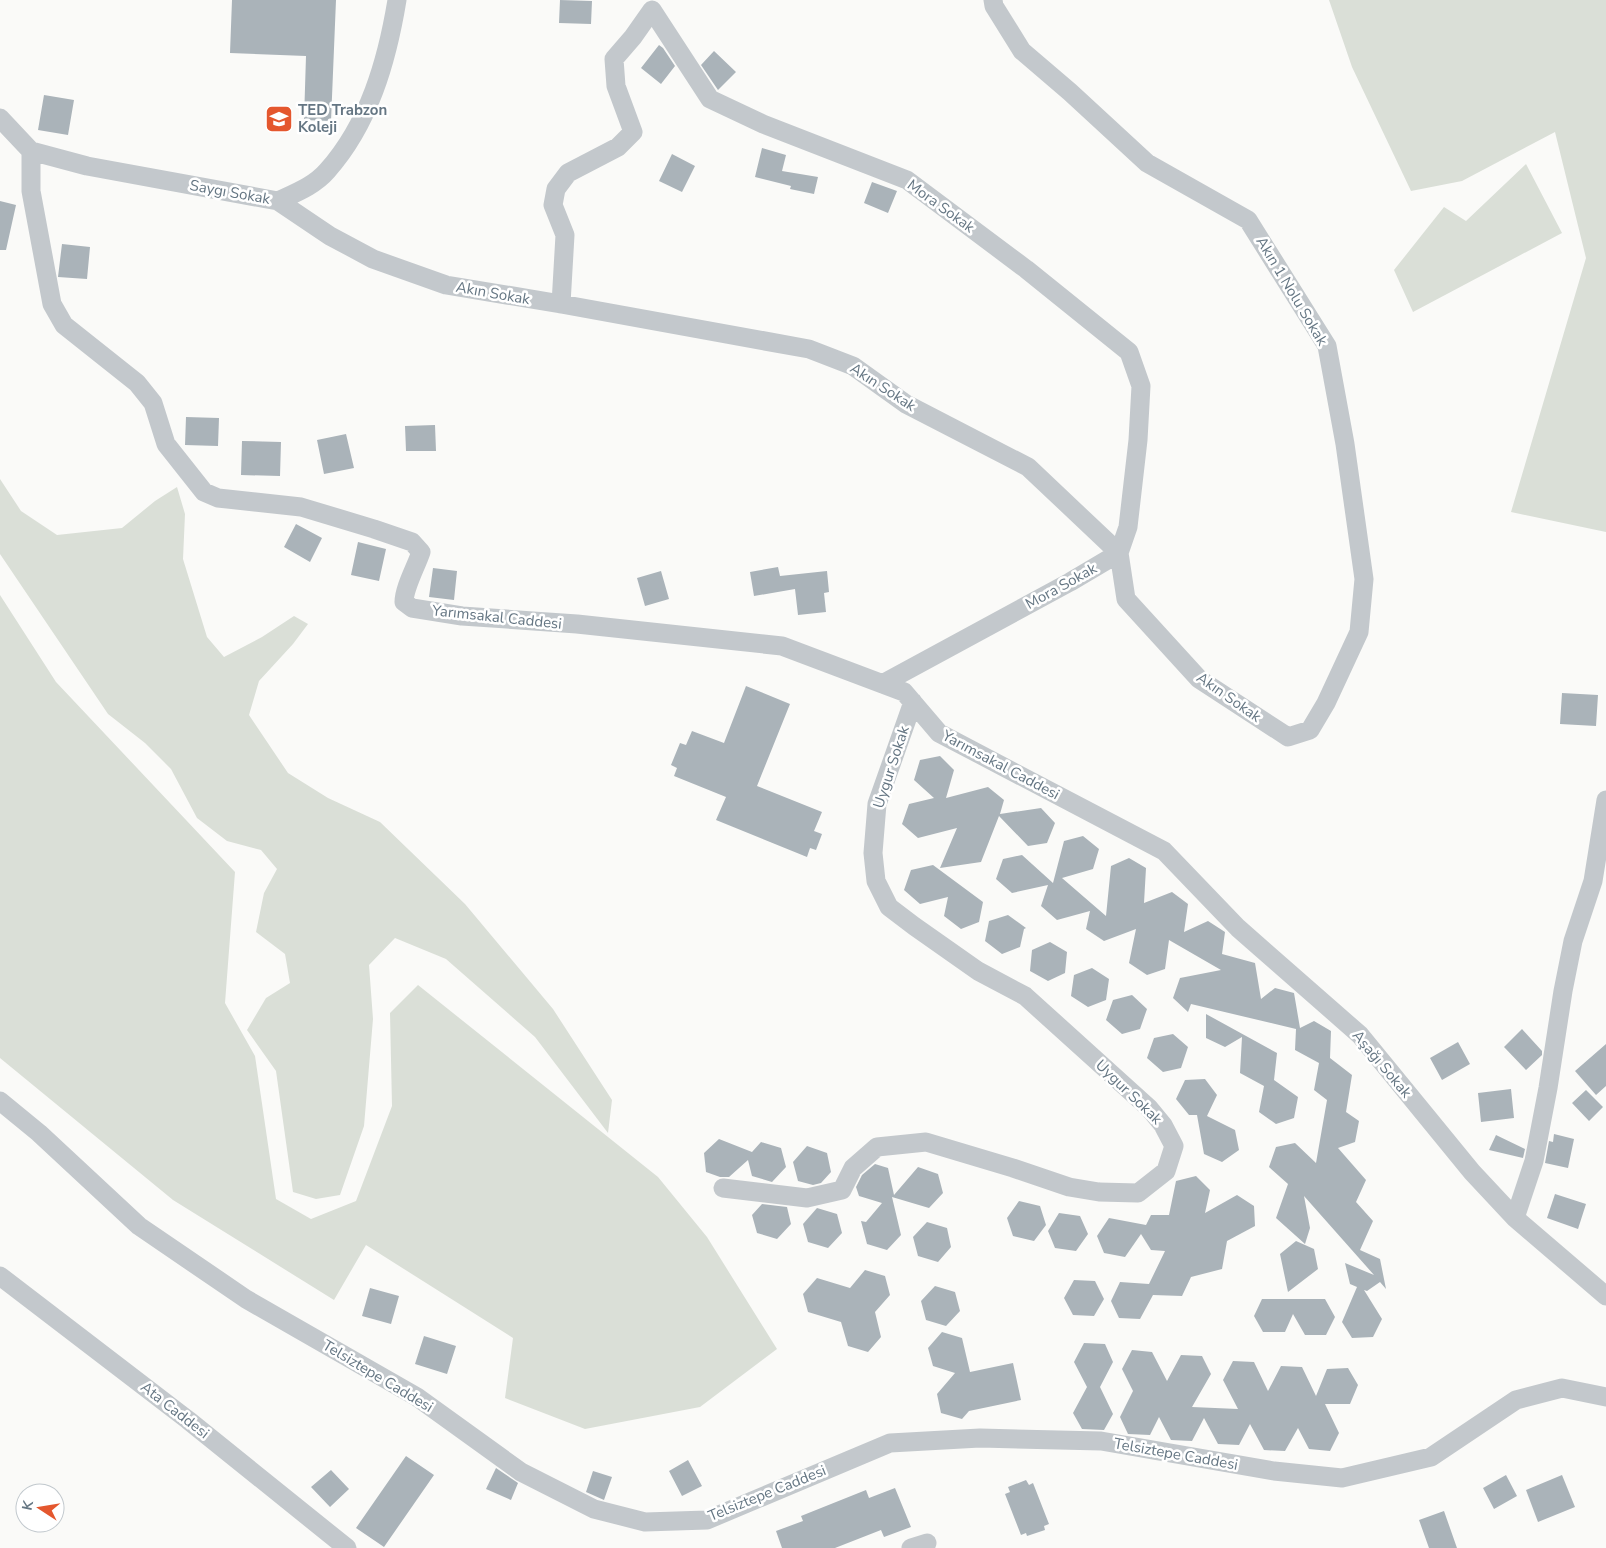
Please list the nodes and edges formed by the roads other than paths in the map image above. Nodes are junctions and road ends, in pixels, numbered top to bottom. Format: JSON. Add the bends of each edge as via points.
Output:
{"nodes":[{"id":1,"x":397,"y":0,"type":"edge"},
{"id":2,"x":993,"y":0,"type":"edge"},
{"id":3,"x":0,"y":118,"type":"edge"},
{"id":4,"x":31,"y":151,"type":"junction"},
{"id":5,"x":278,"y":201,"type":"junction"},
{"id":6,"x":561,"y":304,"type":"junction"},
{"id":7,"x":1119,"y":552,"type":"junction"},
{"id":8,"x":882,"y":684,"type":"junction"},
{"id":9,"x":912,"y":702,"type":"junction"},
{"id":10,"x":1288,"y":737,"type":"joint"},
{"id":11,"x":1606,"y":800,"type":"edge"},
{"id":12,"x":1213,"y":902,"type":"joint"},
{"id":13,"x":0,"y":1101,"type":"edge"},
{"id":14,"x":723,"y":1188,"type":"dead end"},
{"id":15,"x":1515,"y":1218,"type":"junction"},
{"id":16,"x":0,"y":1276,"type":"edge"},
{"id":17,"x":1606,"y":1296,"type":"edge"},
{"id":18,"x":1606,"y":1397,"type":"edge"},
{"id":19,"x":347,"y":1548,"type":"edge"}],
"edges":[{"from":1,"to":5,"type":"street","name":"Saygı Sokak","via":[[374,96],[348,142],[326,172],[305,189]]},
{"from":2,"to":10,"type":"street","name":"Akın 1 Nolu Sokak","via":[[1022,51],[1147,163],[1248,220],[1327,346],[1364,579],[1360,632],[1310,730]]},
{"from":3,"to":4,"type":"street"},
{"from":4,"to":5,"type":"street","name":"Saygı Sokak","via":[[87,166]]},
{"from":4,"to":8,"type":"street","name":"Yarımsakal Caddesi","via":[[31,190],[52,304],[64,325],[137,383],[154,403],[166,444],[204,492],[218,498],[301,507],[412,542],[421,552],[404,594],[404,602],[412,608],[462,616],[577,624],[782,646]]},
{"from":5,"to":6,"type":"street","name":"Akın Sokak","via":[[373,260],[446,286]]},
{"from":6,"to":7,"type":"street","name":"Akın Sokak","via":[[809,349],[853,366],[906,404],[1028,467]]},
{"from":6,"to":7,"type":"street","name":"Mora Sokak","via":[[565,235],[552,205],[556,189],[568,173],[618,147],[632,132],[616,86],[614,59],[652,10],[710,99],[764,124],[907,180],[1026,269],[1129,352],[1141,386],[1128,527]]},
{"from":7,"to":8,"type":"street","name":"Mora Sokak"},
{"from":7,"to":10,"type":"street","name":"Akın Sokak","via":[[1126,598],[1165,643],[1199,679]]},
{"from":8,"to":9,"type":"street","name":"Yarımsakal Caddesi","via":[[904,692]]},
{"from":9,"to":12,"type":"street","name":"Yarımsakal Caddesi","via":[[939,733],[1164,851]]},
{"from":9,"to":14,"type":"street","name":"Uygur Sokak","via":[[877,804],[873,853],[876,881],[889,907],[978,971],[1025,996],[1149,1108],[1174,1146],[1166,1171],[1138,1193],[1099,1192],[1069,1187],[926,1142],[877,1147],[853,1168],[842,1190],[807,1198]]},
{"from":11,"to":15,"type":"street","via":[[1594,880],[1574,941],[1563,991],[1534,1161]]},
{"from":12,"to":15,"type":"street","name":"Aşağı Sokak","via":[[1238,928],[1360,1035],[1472,1172]]},
{"from":13,"to":18,"type":"street","name":"Telsiztepe Caddesi","via":[[139,1226],[246,1299],[416,1397],[521,1472],[594,1509],[645,1522],[706,1520],[890,1443],[980,1438],[1101,1441],[1274,1471],[1342,1478],[1431,1457],[1516,1400],[1562,1388]]},
{"from":15,"to":17,"type":"street","name":"Aşağı Sokak"},
{"from":16,"to":19,"type":"street","name":"Ata Caddesi","via":[[188,1420]]}]}
